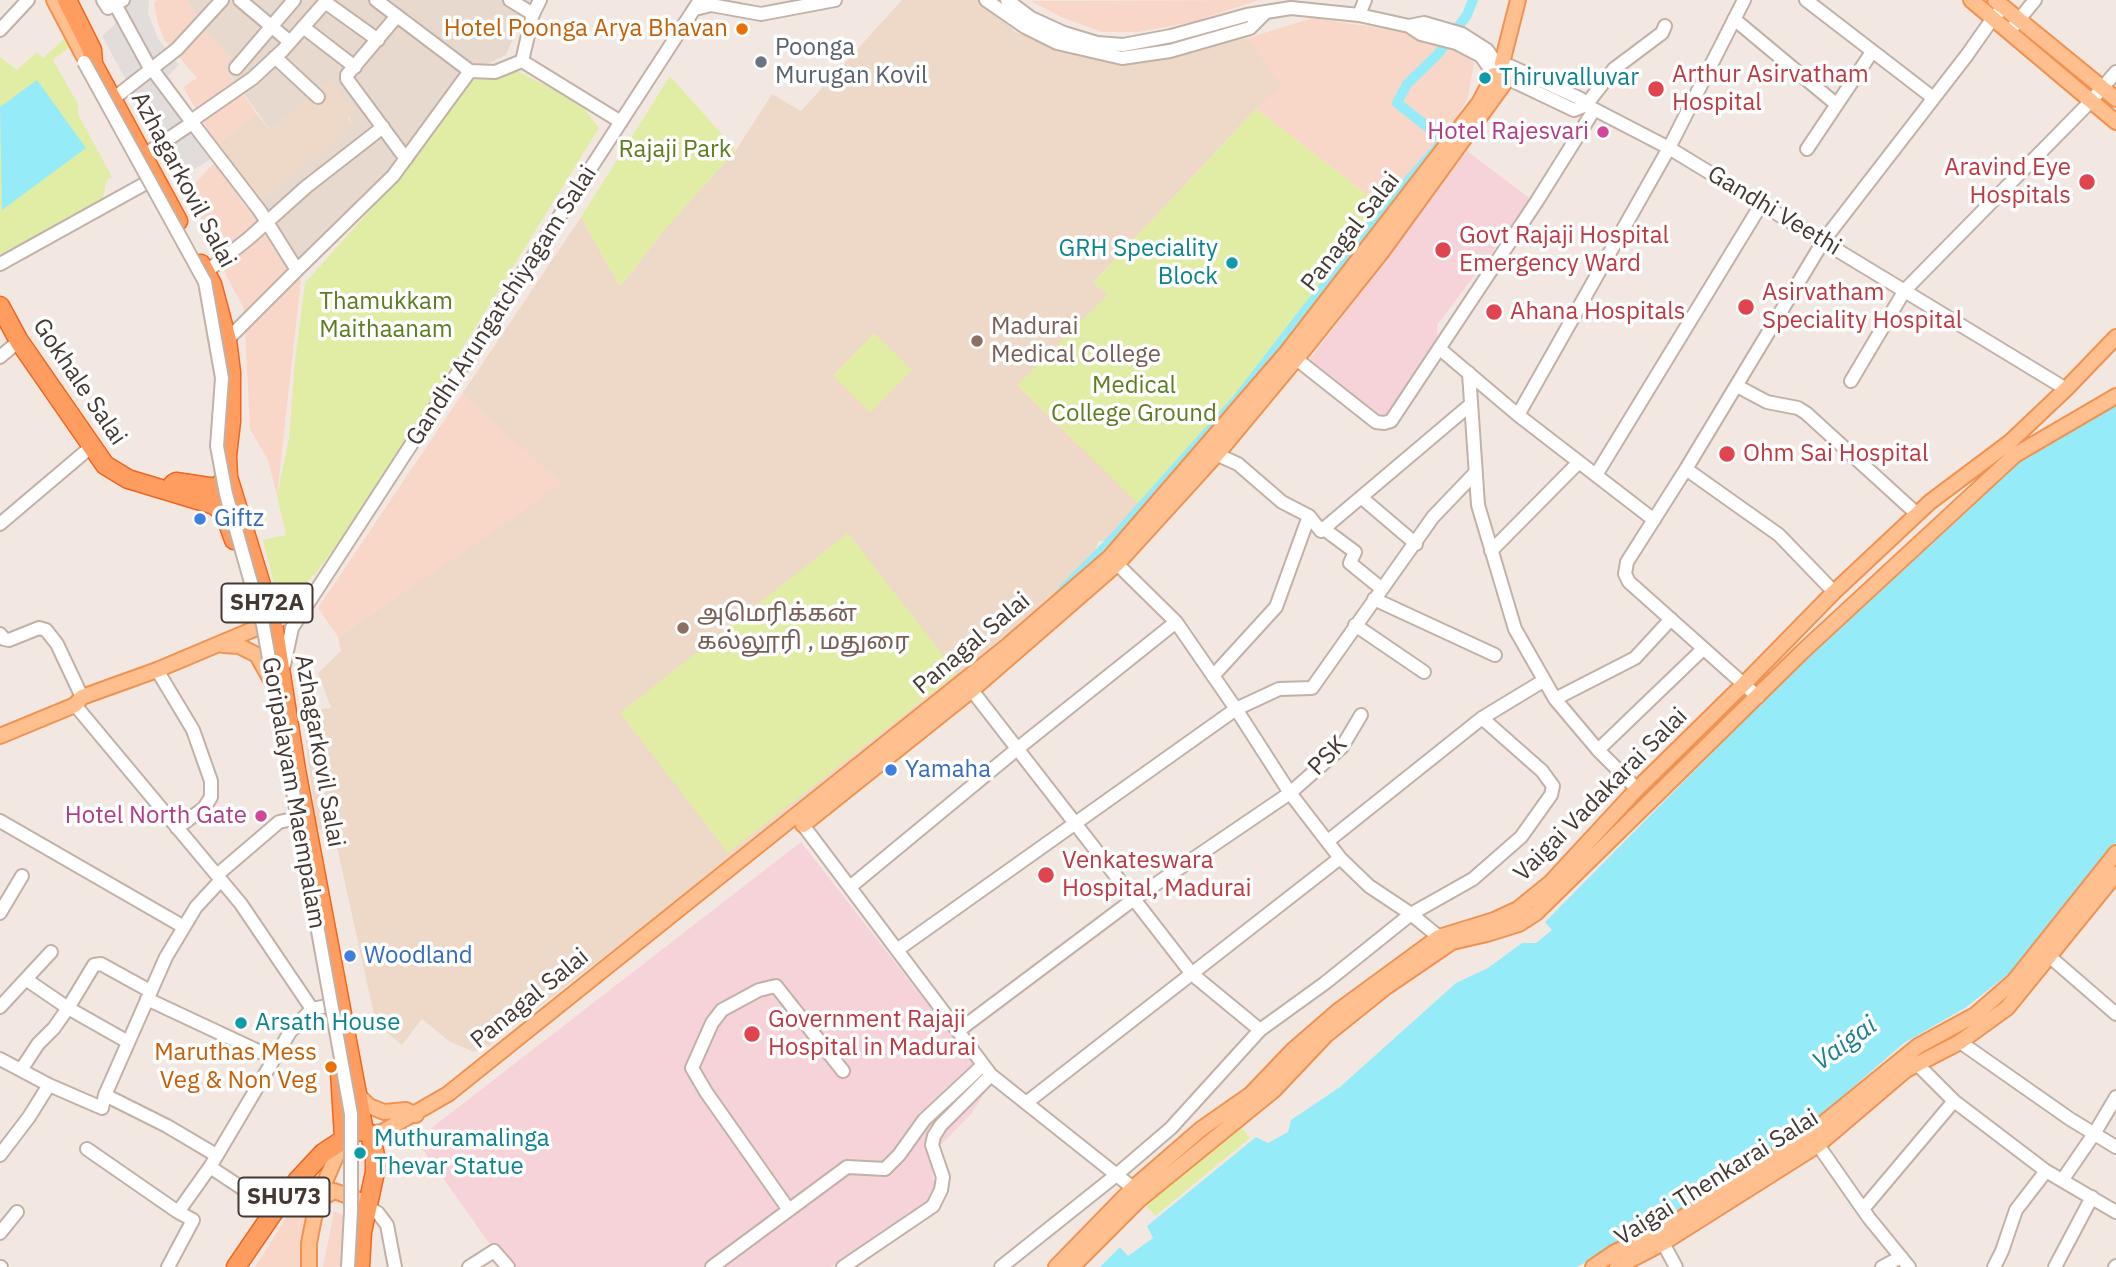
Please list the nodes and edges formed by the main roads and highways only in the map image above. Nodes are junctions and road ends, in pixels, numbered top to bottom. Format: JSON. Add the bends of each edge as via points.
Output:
{"nodes":[{"id":1,"x":1518,"y":0,"type":"edge"},
{"id":2,"x":1971,"y":0,"type":"edge"},
{"id":3,"x":67,"y":1,"type":"edge"},
{"id":4,"x":2000,"y":4,"type":"edge"},
{"id":5,"x":2116,"y":99,"type":"edge"},
{"id":6,"x":2116,"y":122,"type":"edge"},
{"id":7,"x":0,"y":306,"type":"edge"},
{"id":8,"x":2116,"y":337,"type":"edge"},
{"id":9,"x":2116,"y":396,"type":"edge"},
{"id":10,"x":228,"y":477,"type":"junction"},
{"id":11,"x":164,"y":489,"type":"junction"},
{"id":12,"x":214,"y":505,"type":"joint"},
{"id":13,"x":266,"y":625,"type":"junction"},
{"id":14,"x":218,"y":645,"type":"junction"},
{"id":15,"x":277,"y":684,"type":"junction"},
{"id":16,"x":968,"y":685,"type":"junction"},
{"id":17,"x":0,"y":736,"type":"edge"},
{"id":18,"x":803,"y":825,"type":"road end"},
{"id":19,"x":2116,"y":853,"type":"edge"},
{"id":20,"x":2116,"y":874,"type":"edge"},
{"id":21,"x":357,"y":1094,"type":"junction"},
{"id":22,"x":415,"y":1115,"type":"junction"},
{"id":23,"x":367,"y":1133,"type":"junction"},
{"id":24,"x":344,"y":1138,"type":"junction"},
{"id":25,"x":1136,"y":1194,"type":"junction"},
{"id":26,"x":318,"y":1199,"type":"junction"},
{"id":27,"x":368,"y":1208,"type":"junction"},
{"id":28,"x":236,"y":1267,"type":"edge"},
{"id":29,"x":309,"y":1267,"type":"edge"},
{"id":30,"x":360,"y":1267,"type":"edge"},
{"id":31,"x":1056,"y":1267,"type":"edge"},
{"id":32,"x":1072,"y":1267,"type":"edge"},
{"id":33,"x":1593,"y":1267,"type":"edge"},
{"id":34,"x":1617,"y":1267,"type":"edge"}],
"edges":[{"from":1,"to":16,"type":"main road","name":"Panagal Salai","via":[[1502,72],[1292,356],[1113,561]]},
{"from":2,"to":6,"type":"main road"},
{"from":3,"to":10,"type":"highway","name":"Azhagarkovil Salai","number":"SH72A","via":[[92,50],[89,63],[212,284],[231,372]]},
{"from":4,"to":5,"type":"main road"},
{"from":7,"to":11,"type":"highway","name":"Gokhale Salai","via":[[105,465],[128,479]]},
{"from":8,"to":25,"type":"main road","name":"Vaigai Vadakarai Salai","via":[[2010,442],[1917,514],[1834,592],[1550,883],[1518,909],[1439,937],[1338,1011],[1251,1094],[1200,1129]]},
{"from":9,"to":25,"type":"main road","name":"Vaigai Vadakarai Salai","via":[[2015,455],[1802,652],[1536,913],[1508,927],[1452,942],[1386,987],[1326,1035],[1274,1090]]},
{"from":10,"to":11,"type":"highway","name":"Gokhale Salai","via":[[216,488],[176,482]]},
{"from":10,"to":13,"type":"highway","name":"Azhagarkovil Salai","number":"SH72A"},
{"from":11,"to":12,"type":"highway","name":"Gokhale Salai"},
{"from":12,"to":13,"type":"highway","name":"Azhagarkovil Salai","number":"SH72A","via":[[228,523]]},
{"from":13,"to":14,"type":"main road"},
{"from":13,"to":15,"type":"highway","name":"Azhagarkovil Salai","number":"SH72A"},
{"from":14,"to":15,"type":"main road","via":[[239,646],[257,655]]},
{"from":14,"to":17,"type":"main road"},
{"from":15,"to":21,"type":"highway","name":"Azhagarkovil Salai","number":"SH72A"},
{"from":15,"to":24,"type":"highway","name":"Azhagarkovil Salai","number":"SH72A","via":[[320,1007],[339,1060]]},
{"from":16,"to":18,"type":"main road","name":"Panagal Salai"},
{"from":16,"to":22,"type":"main road","name":"Panagal Salai","via":[[448,1094]]},
{"from":19,"to":33,"type":"main road","name":"Vaigai Thenkarai Salai","via":[[2014,981],[1975,1015],[1918,1046],[1804,1138],[1665,1229]]},
{"from":20,"to":34,"type":"main road","name":"Vaigai Thenkarai Salai","via":[[2007,1008],[1960,1042],[1906,1070],[1818,1145]]},
{"from":21,"to":22,"type":"main road","via":[[384,1112],[406,1110]]},
{"from":21,"to":23,"type":"highway","name":"Azhagarkovil Salai","number":"SH72A"},
{"from":22,"to":23,"type":"main road","name":"Panagal Salai","via":[[382,1132]]},
{"from":23,"to":24,"type":"highway","number":"SHU73","via":[[355,1132]]},
{"from":23,"to":27,"type":"highway","number":"SHU73","via":[[375,1172]]},
{"from":24,"to":26,"type":"main road"},
{"from":24,"to":28,"type":"highway","number":"SHU73","via":[[297,1181]]},
{"from":25,"to":31,"type":"main road","name":"Vaigai Vadakarai Salai"},
{"from":25,"to":32,"type":"main road","name":"Vaigai Vadakarai Salai"},
{"from":26,"to":27,"type":"main road","via":[[334,1191]]},
{"from":26,"to":29,"type":"main road"},
{"from":27,"to":30,"type":"highway","number":"SHU73"}]}
